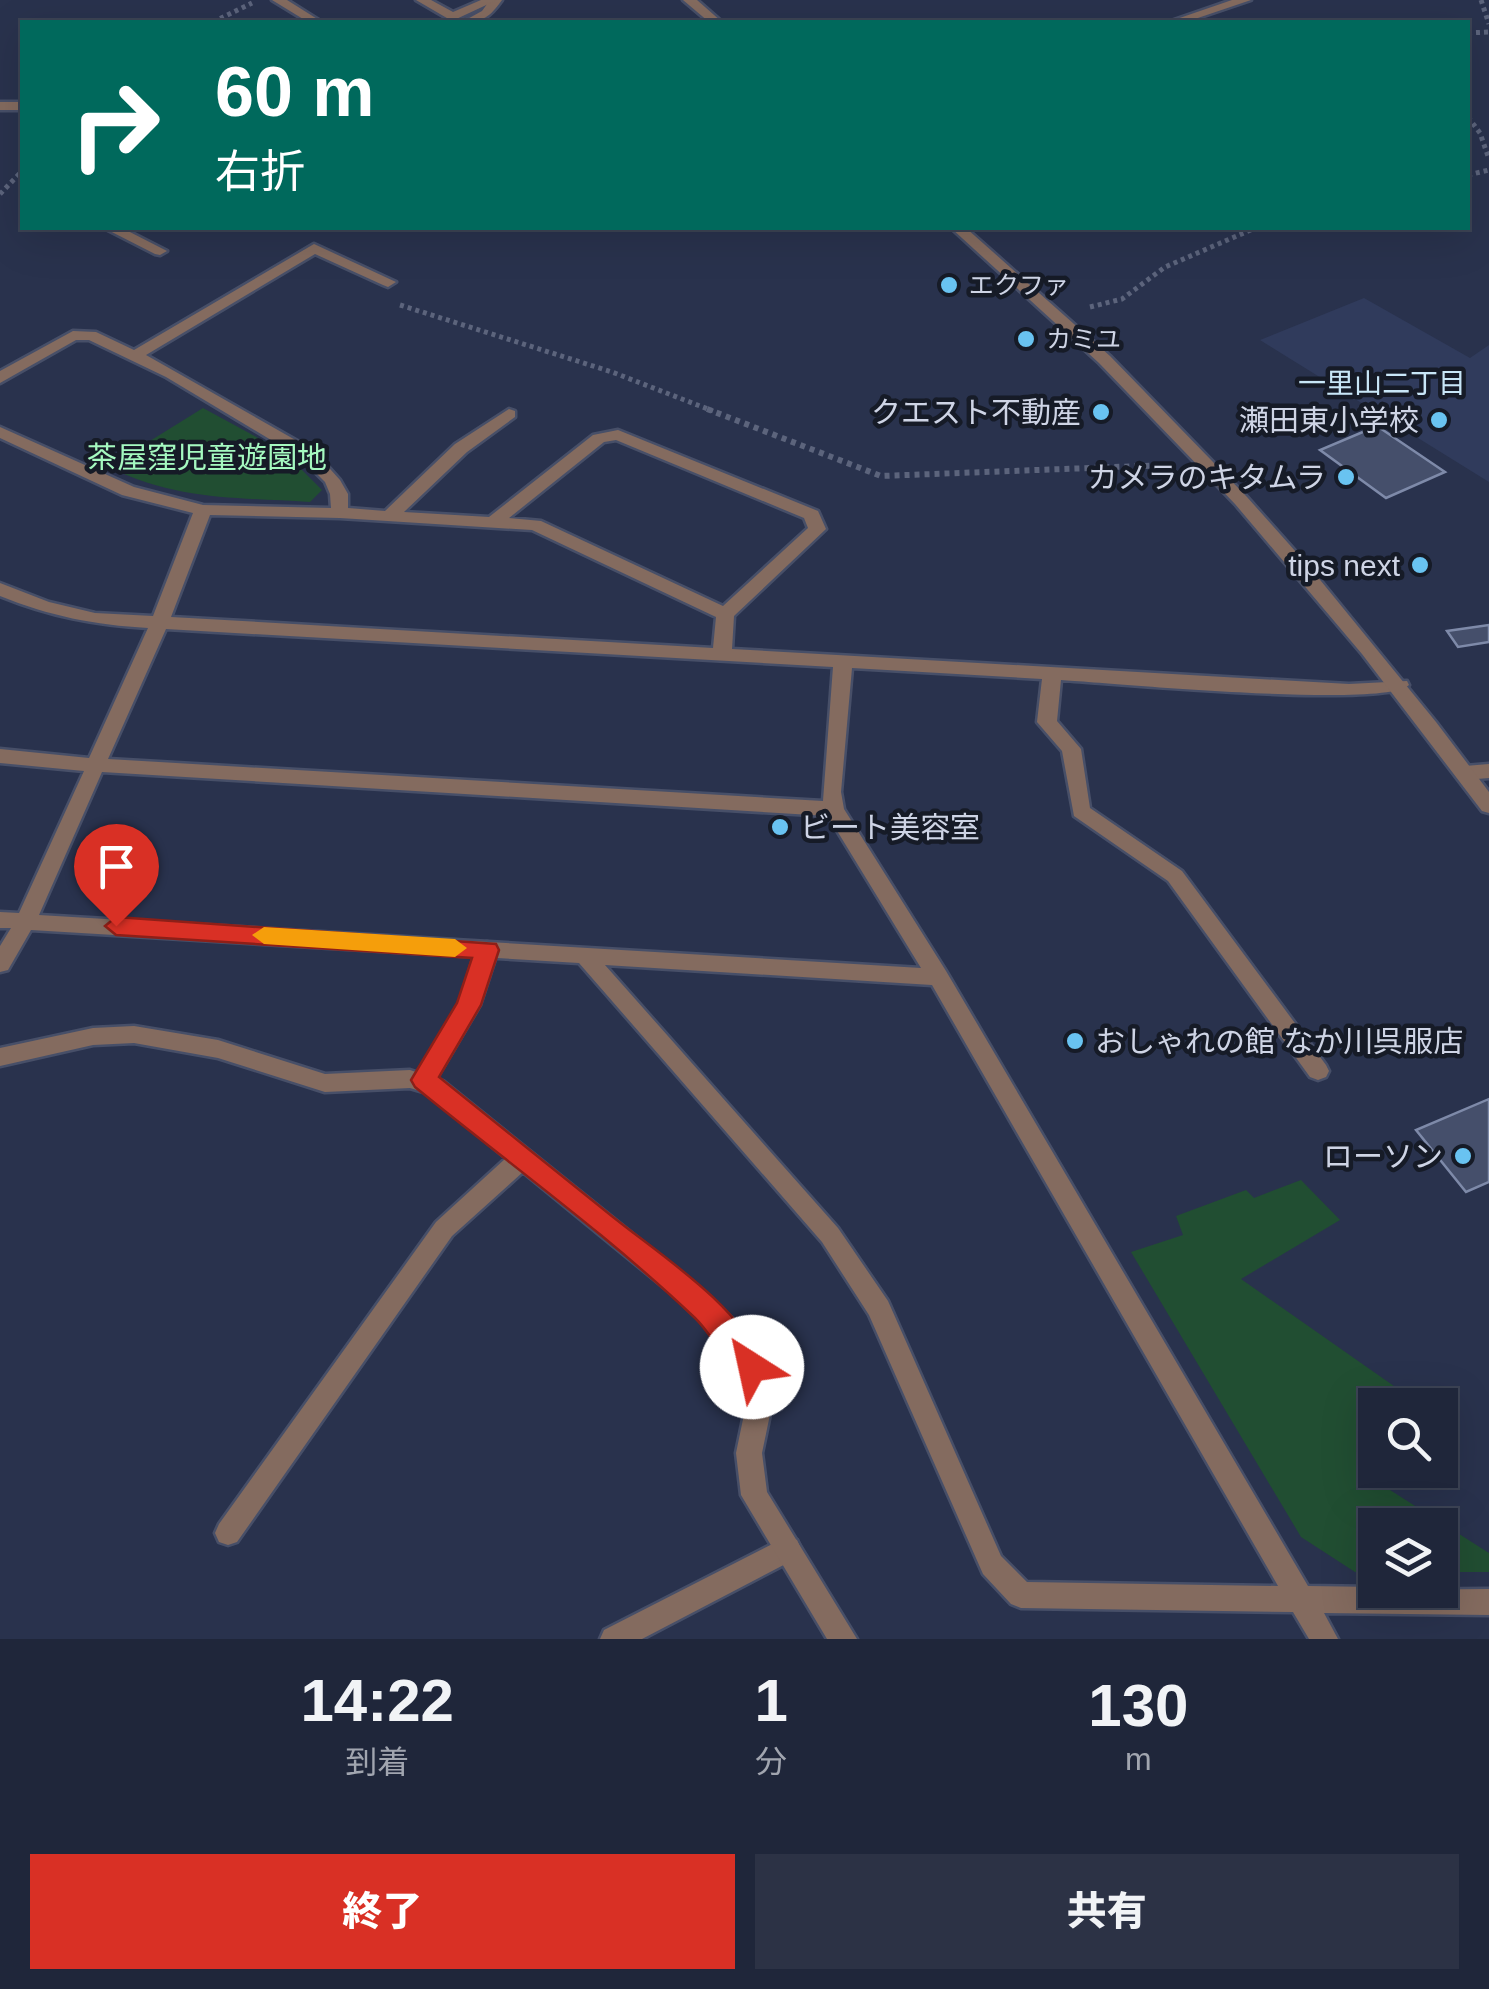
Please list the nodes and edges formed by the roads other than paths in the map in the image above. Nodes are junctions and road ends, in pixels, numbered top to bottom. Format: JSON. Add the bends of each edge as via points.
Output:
{"nodes":[{"id":1,"x":278,"y":0,"type":"edge"},
{"id":2,"x":422,"y":0,"type":"edge"},
{"id":3,"x":690,"y":0,"type":"edge"},
{"id":4,"x":1245,"y":0,"type":"edge"},
{"id":5,"x":491,"y":9,"type":"edge"},
{"id":6,"x":313,"y":20,"type":"edge"},
{"id":7,"x":447,"y":20,"type":"edge"},
{"id":8,"x":714,"y":20,"type":"edge"},
{"id":9,"x":1180,"y":20,"type":"edge"},
{"id":10,"x":115,"y":230,"type":"edge"},
{"id":11,"x":960,"y":230,"type":"edge"},
{"id":12,"x":160,"y":250,"type":"dead end"},
{"id":13,"x":388,"y":282,"type":"dead end"},
{"id":14,"x":134,"y":356,"type":"junction"},
{"id":15,"x":0,"y":378,"type":"edge"},
{"id":16,"x":509,"y":414,"type":"dead end"},
{"id":17,"x":0,"y":432,"type":"edge"},
{"id":18,"x":203,"y":510,"type":"junction"},
{"id":19,"x":340,"y":513,"type":"junction"},
{"id":20,"x":389,"y":516,"type":"junction"},
{"id":21,"x":494,"y":522,"type":"junction"},
{"id":22,"x":0,"y":589,"type":"edge"},
{"id":23,"x":725,"y":614,"type":"junction"},
{"id":24,"x":159,"y":624,"type":"junction"},
{"id":25,"x":722,"y":655,"type":"junction"},
{"id":26,"x":843,"y":662,"type":"junction"},
{"id":27,"x":1052,"y":673,"type":"junction"},
{"id":28,"x":1400,"y":685,"type":"junction"},
{"id":29,"x":0,"y":756,"type":"edge"},
{"id":30,"x":96,"y":765,"type":"junction"},
{"id":31,"x":1489,"y":771,"type":"edge"},
{"id":32,"x":1465,"y":773,"type":"junction"},
{"id":33,"x":1489,"y":806,"type":"edge"},
{"id":34,"x":834,"y":809,"type":"junction"},
{"id":35,"x":0,"y":920,"type":"edge"},
{"id":36,"x":26,"y":921,"type":"junction"},
{"id":37,"x":487,"y":950,"type":"junction"},
{"id":38,"x":585,"y":956,"type":"junction"},
{"id":39,"x":0,"y":964,"type":"edge"},
{"id":40,"x":938,"y":977,"type":"junction"},
{"id":41,"x":0,"y":1057,"type":"edge"},
{"id":42,"x":1318,"y":1071,"type":"dead end"},
{"id":43,"x":424,"y":1080,"type":"junction"},
{"id":44,"x":521,"y":1158,"type":"junction"},
{"id":45,"x":228,"y":1533,"type":"dead end"},
{"id":46,"x":788,"y":1549,"type":"junction"},
{"id":47,"x":1302,"y":1597,"type":"junction"},
{"id":48,"x":1489,"y":1602,"type":"edge"},
{"id":49,"x":614,"y":1639,"type":"edge"},
{"id":50,"x":843,"y":1639,"type":"edge"},
{"id":51,"x":1324,"y":1639,"type":"edge"}],
"edges":[{"from":1,"to":6,"type":"street"},
{"from":2,"to":7,"type":"street"},
{"from":3,"to":8,"type":"street"},
{"from":4,"to":9,"type":"street"},
{"from":5,"to":7,"type":"street"},
{"from":10,"to":12,"type":"street"},
{"from":11,"to":28,"type":"street","via":[[1059,315],[1203,457]]},
{"from":13,"to":14,"type":"street","via":[[314,248]]},
{"from":14,"to":15,"type":"street","via":[[90,335],[73,336]]},
{"from":14,"to":19,"type":"street","via":[[307,454],[332,480]]},
{"from":16,"to":20,"type":"street","via":[[461,448]]},
{"from":17,"to":18,"type":"street","via":[[128,492]]},
{"from":18,"to":19,"type":"street"},
{"from":18,"to":24,"type":"street"},
{"from":19,"to":20,"type":"street"},
{"from":20,"to":21,"type":"street"},
{"from":21,"to":23,"type":"street","via":[[535,525]]},
{"from":21,"to":23,"type":"street","via":[[599,438],[618,435],[812,515],[816,529]]},
{"from":22,"to":24,"type":"street","via":[[95,619]]},
{"from":23,"to":25,"type":"street"},
{"from":24,"to":25,"type":"street"},
{"from":24,"to":30,"type":"street"},
{"from":25,"to":26,"type":"street"},
{"from":26,"to":27,"type":"street"},
{"from":26,"to":34,"type":"street","via":[[830,792]]},
{"from":27,"to":28,"type":"street","via":[[1349,690]]},
{"from":27,"to":42,"type":"street","via":[[1047,722],[1070,749],[1081,810],[1175,876]]},
{"from":28,"to":32,"type":"street"},
{"from":29,"to":30,"type":"street"},
{"from":30,"to":34,"type":"street"},
{"from":30,"to":36,"type":"street"},
{"from":31,"to":32,"type":"street"},
{"from":32,"to":33,"type":"street"},
{"from":34,"to":40,"type":"street"},
{"from":35,"to":36,"type":"street"},
{"from":36,"to":37,"type":"street"},
{"from":36,"to":39,"type":"street"},
{"from":37,"to":38,"type":"street"},
{"from":37,"to":43,"type":"street","via":[[469,1005]]},
{"from":38,"to":40,"type":"street"},
{"from":38,"to":47,"type":"street","via":[[830,1235],[879,1309],[992,1565],[1021,1595]]},
{"from":40,"to":47,"type":"street"},
{"from":41,"to":43,"type":"street","via":[[110,1035],[199,1043],[343,1086]]},
{"from":43,"to":44,"type":"street"},
{"from":44,"to":45,"type":"street","via":[[444,1229]]},
{"from":44,"to":46,"type":"street","via":[[682,1287],[724,1327],[752,1367],[760,1400],[749,1452],[754,1495]]},
{"from":46,"to":49,"type":"street"},
{"from":46,"to":50,"type":"street"},
{"from":47,"to":48,"type":"street"},
{"from":47,"to":51,"type":"street"}]}
